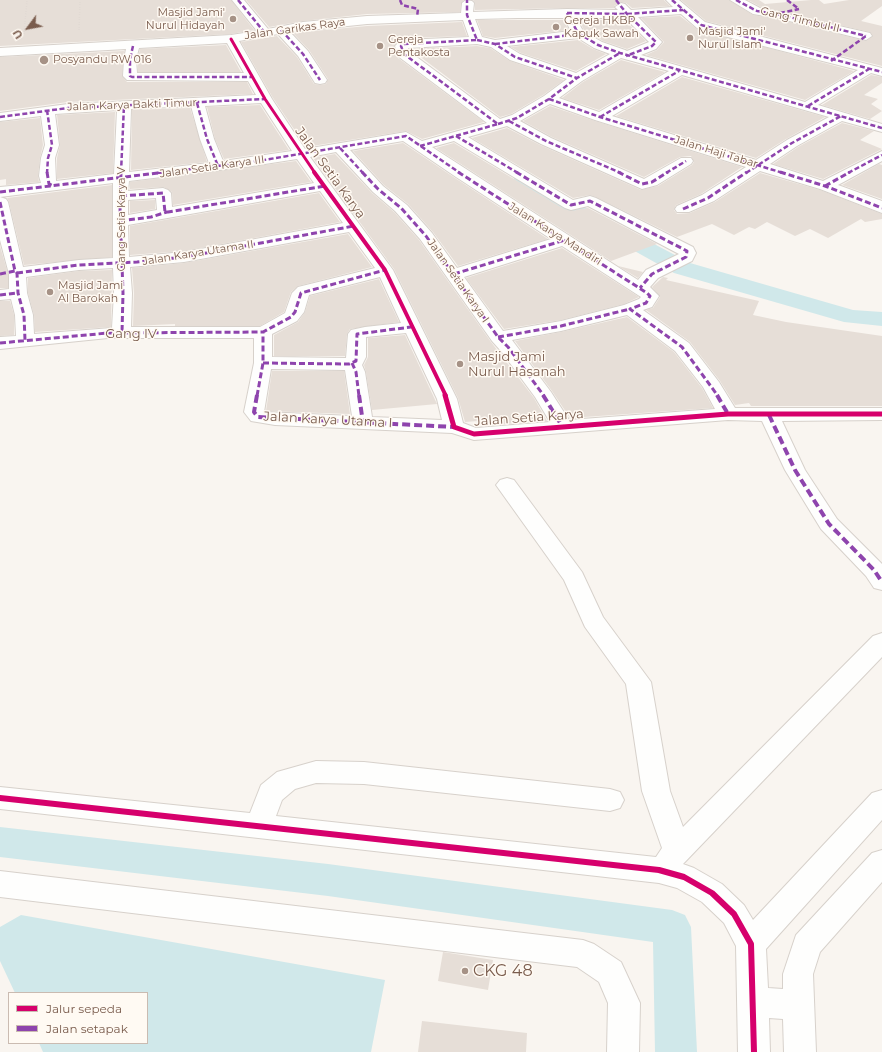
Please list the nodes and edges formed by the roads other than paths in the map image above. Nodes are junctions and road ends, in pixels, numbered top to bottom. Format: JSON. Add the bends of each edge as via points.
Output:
{"nodes":[{"id":1,"x":238,"y":0,"type":"edge"},
{"id":2,"x":400,"y":0,"type":"edge"},
{"id":3,"x":467,"y":0,"type":"edge"},
{"id":4,"x":616,"y":0,"type":"edge"},
{"id":5,"x":672,"y":0,"type":"edge"},
{"id":6,"x":736,"y":0,"type":"edge"},
{"id":7,"x":787,"y":0,"type":"edge"},
{"id":8,"x":682,"y":10,"type":"junction"},
{"id":9,"x":567,"y":13,"type":"junction"},
{"id":10,"x":627,"y":14,"type":"junction"},
{"id":11,"x":777,"y":14,"type":"junction"},
{"id":12,"x":467,"y":15,"type":"junction"},
{"id":13,"x":417,"y":17,"type":"junction"},
{"id":14,"x":281,"y":30,"type":"junction"},
{"id":15,"x":265,"y":33,"type":"junction"},
{"id":16,"x":580,"y":34,"type":"junction"},
{"id":17,"x":231,"y":39,"type":"junction"},
{"id":18,"x":477,"y":40,"type":"junction"},
{"id":19,"x":495,"y":44,"type":"junction"},
{"id":20,"x":133,"y":46,"type":"junction"},
{"id":21,"x":0,"y":52,"type":"edge"},
{"id":22,"x":623,"y":55,"type":"junction"},
{"id":23,"x":831,"y":61,"type":"junction"},
{"id":24,"x":679,"y":71,"type":"junction"},
{"id":25,"x":876,"y":71,"type":"edge"},
{"id":26,"x":578,"y":78,"type":"junction"},
{"id":27,"x":320,"y":80,"type":"dead end"},
{"id":28,"x":260,"y":90,"type":"junction"},
{"id":29,"x":549,"y":99,"type":"junction"},
{"id":30,"x":197,"y":103,"type":"junction"},
{"id":31,"x":124,"y":106,"type":"junction"},
{"id":32,"x":808,"y":106,"type":"junction"},
{"id":33,"x":46,"y":110,"type":"junction"},
{"id":34,"x":842,"y":116,"type":"junction"},
{"id":35,"x":0,"y":117,"type":"edge"},
{"id":36,"x":600,"y":117,"type":"junction"},
{"id":37,"x":504,"y":122,"type":"junction"},
{"id":38,"x":882,"y":128,"type":"edge"},
{"id":39,"x":455,"y":136,"type":"junction"},
{"id":40,"x":420,"y":146,"type":"junction"},
{"id":41,"x":340,"y":148,"type":"junction"},
{"id":42,"x":301,"y":154,"type":"junction"},
{"id":43,"x":882,"y":155,"type":"edge"},
{"id":44,"x":686,"y":161,"type":"dead end"},
{"id":45,"x":757,"y":165,"type":"junction"},
{"id":46,"x":218,"y":166,"type":"junction"},
{"id":47,"x":122,"y":178,"type":"junction"},
{"id":48,"x":54,"y":186,"type":"junction"},
{"id":49,"x":325,"y":186,"type":"junction"},
{"id":50,"x":825,"y":186,"type":"junction"},
{"id":51,"x":0,"y":192,"type":"edge"},
{"id":52,"x":121,"y":196,"type":"junction"},
{"id":53,"x":0,"y":202,"type":"edge"},
{"id":54,"x":683,"y":208,"type":"dead end"},
{"id":55,"x":882,"y":208,"type":"edge"},
{"id":56,"x":166,"y":212,"type":"junction"},
{"id":57,"x":120,"y":221,"type":"junction"},
{"id":58,"x":3,"y":226,"type":"edge"},
{"id":59,"x":354,"y":226,"type":"junction"},
{"id":60,"x":565,"y":240,"type":"junction"},
{"id":61,"x":121,"y":262,"type":"junction"},
{"id":62,"x":385,"y":270,"type":"junction"},
{"id":63,"x":10,"y":273,"type":"edge"},
{"id":64,"x":454,"y":274,"type":"junction"},
{"id":65,"x":640,"y":288,"type":"junction"},
{"id":66,"x":18,"y":293,"type":"junction"},
{"id":67,"x":0,"y":295,"type":"edge"},
{"id":68,"x":630,"y":309,"type":"junction"},
{"id":69,"x":411,"y":327,"type":"junction"},
{"id":70,"x":262,"y":332,"type":"junction"},
{"id":71,"x":122,"y":333,"type":"junction"},
{"id":72,"x":498,"y":337,"type":"junction"},
{"id":73,"x":25,"y":340,"type":"junction"},
{"id":74,"x":0,"y":343,"type":"edge"},
{"id":75,"x":263,"y":363,"type":"junction"},
{"id":76,"x":352,"y":363,"type":"junction"},
{"id":77,"x":728,"y":414,"type":"junction"},
{"id":78,"x":882,"y":414,"type":"edge"},
{"id":79,"x":769,"y":415,"type":"junction"},
{"id":80,"x":363,"y":423,"type":"junction"},
{"id":81,"x":562,"y":426,"type":"junction"},
{"id":82,"x":454,"y":427,"type":"junction"},
{"id":83,"x":507,"y":485,"type":"dead end"},
{"id":84,"x":882,"y":582,"type":"edge"},
{"id":85,"x":882,"y":642,"type":"edge"},
{"id":86,"x":0,"y":798,"type":"edge"},
{"id":87,"x":610,"y":800,"type":"dead end"},
{"id":88,"x":882,"y":801,"type":"edge"},
{"id":89,"x":259,"y":826,"type":"junction"},
{"id":90,"x":668,"y":861,"type":"junction"},
{"id":91,"x":882,"y":862,"type":"edge"},
{"id":92,"x":0,"y":884,"type":"edge"},
{"id":93,"x":751,"y":944,"type":"junction"},
{"id":94,"x":753,"y":1002,"type":"junction"},
{"id":95,"x":798,"y":1005,"type":"junction"},
{"id":96,"x":623,"y":1052,"type":"edge"},
{"id":97,"x":754,"y":1052,"type":"edge"},
{"id":98,"x":800,"y":1052,"type":"edge"}],
"edges":[{"from":1,"to":15,"type":"street"},
{"from":2,"to":13,"type":"street","via":[[402,5],[418,9]]},
{"from":3,"to":12,"type":"street"},
{"from":4,"to":10,"type":"street"},
{"from":5,"to":8,"type":"street"},
{"from":6,"to":11,"type":"street","name":"Gang Timbul II","via":[[757,11]]},
{"from":7,"to":11,"type":"street","via":[[799,9]]},
{"from":8,"to":10,"type":"street","name":"Jalan Garikas Raya"},
{"from":8,"to":23,"type":"street","via":[[701,25],[720,32]]},
{"from":9,"to":10,"type":"street","name":"Jalan Garikas Raya"},
{"from":9,"to":12,"type":"street","name":"Jalan Garikas Raya"},
{"from":9,"to":16,"type":"street"},
{"from":10,"to":22,"type":"street","via":[[656,42],[652,46]]},
{"from":11,"to":23,"type":"street","name":"Gang Timbul II","via":[[866,36]]},
{"from":12,"to":13,"type":"street","name":"Jalan Garikas Raya"},
{"from":12,"to":18,"type":"street"},
{"from":13,"to":14,"type":"street","name":"Jalan Garikas Raya"},
{"from":14,"to":15,"type":"street","name":"Jalan Garikas Raya"},
{"from":14,"to":27,"type":"street","via":[[303,54]]},
{"from":15,"to":17,"type":"street","name":"Jalan Garikas Raya"},
{"from":16,"to":19,"type":"street"},
{"from":16,"to":22,"type":"street"},
{"from":17,"to":20,"type":"street","name":"Jalan Garikas Raya"},
{"from":17,"to":28,"type":"street","name":"Jalan Setia Karya"},
{"from":18,"to":19,"type":"street"},
{"from":18,"to":37,"type":"street","via":[[401,46],[404,54]]},
{"from":19,"to":26,"type":"street","via":[[515,57]]},
{"from":20,"to":21,"type":"street","name":"Jalan Garikas Raya"},
{"from":20,"to":28,"type":"street","via":[[130,59],[132,77]]},
{"from":22,"to":24,"type":"street"},
{"from":22,"to":26,"type":"street"},
{"from":23,"to":25,"type":"street"},
{"from":24,"to":32,"type":"street"},
{"from":24,"to":36,"type":"street"},
{"from":25,"to":32,"type":"street"},
{"from":26,"to":29,"type":"street"},
{"from":28,"to":30,"type":"street","name":"Jalan Karya Bakti Timur"},
{"from":28,"to":42,"type":"street","name":"Jalan Setia Karya"},
{"from":29,"to":36,"type":"street","name":"Jalan Haji Tabar"},
{"from":29,"to":37,"type":"street"},
{"from":30,"to":31,"type":"street","name":"Jalan Karya Bakti Timur"},
{"from":30,"to":46,"type":"street"},
{"from":31,"to":33,"type":"street","name":"Jalan Karya Bakti Timur"},
{"from":31,"to":47,"type":"street","name":"Gang Setia Karya V"},
{"from":32,"to":34,"type":"street"},
{"from":33,"to":35,"type":"street","name":"Jalan Karya Bakti Timur"},
{"from":33,"to":48,"type":"street","via":[[52,145],[47,176],[49,184]]},
{"from":34,"to":38,"type":"street"},
{"from":34,"to":45,"type":"street"},
{"from":36,"to":45,"type":"street","name":"Jalan Haji Tabar"},
{"from":37,"to":39,"type":"street"},
{"from":37,"to":44,"type":"street","via":[[642,184],[652,182]]},
{"from":39,"to":40,"type":"street"},
{"from":39,"to":65,"type":"street","via":[[571,205],[590,201],[687,251],[686,257],[652,274]]},
{"from":40,"to":41,"type":"street","name":"Jalan Karya Mandiri","via":[[409,137],[403,136]]},
{"from":40,"to":60,"type":"street","name":"Jalan Karya Mandiri"},
{"from":41,"to":42,"type":"street","name":"Jalan Karya Mandiri"},
{"from":41,"to":64,"type":"street","name":"Jalan Setia Karya I","via":[[378,189],[416,224]]},
{"from":42,"to":46,"type":"street","name":"Jalan Setia Karya III"},
{"from":42,"to":49,"type":"street","name":"Jalan Setia Karya"},
{"from":43,"to":50,"type":"street"},
{"from":45,"to":50,"type":"street","name":"Jalan Haji Tabar"},
{"from":45,"to":54,"type":"street","via":[[708,198]]},
{"from":46,"to":47,"type":"street","name":"Jalan Setia Karya III"},
{"from":47,"to":48,"type":"street","name":"Jalan Setia Karya III"},
{"from":47,"to":52,"type":"street","name":"Gang Setia Karya V"},
{"from":48,"to":51,"type":"street","name":"Jalan Setia Karya III"},
{"from":49,"to":56,"type":"street"},
{"from":49,"to":59,"type":"street","name":"Jalan Setia Karya"},
{"from":50,"to":55,"type":"street","name":"Jalan Haji Tabar"},
{"from":52,"to":56,"type":"street","via":[[163,192]]},
{"from":52,"to":57,"type":"street","name":"Gang Setia Karya V"},
{"from":53,"to":58,"type":"street"},
{"from":56,"to":57,"type":"street"},
{"from":57,"to":61,"type":"street","name":"Gang Setia Karya V"},
{"from":58,"to":63,"type":"street"},
{"from":59,"to":61,"type":"street","name":"Jalan Karya Utama II","via":[[184,257]]},
{"from":59,"to":62,"type":"street","name":"Jalan Setia Karya"},
{"from":60,"to":64,"type":"street"},
{"from":60,"to":65,"type":"street","name":"Jalan Karya Mandiri"},
{"from":61,"to":63,"type":"street","name":"Jalan Karya Utama II"},
{"from":61,"to":71,"type":"street","name":"Gang Setia Karya V"},
{"from":62,"to":69,"type":"street","name":"Jalan Setia Karya"},
{"from":62,"to":70,"type":"street","via":[[304,291],[291,317]]},
{"from":63,"to":66,"type":"street"},
{"from":64,"to":72,"type":"street","name":"Jalan Setia Karya I"},
{"from":65,"to":68,"type":"street","via":[[650,296],[649,299],[646,303]]},
{"from":66,"to":67,"type":"street"},
{"from":66,"to":73,"type":"street","via":[[24,315]]},
{"from":68,"to":72,"type":"street","via":[[561,326]]},
{"from":68,"to":77,"type":"street","via":[[682,347],[712,386]]},
{"from":69,"to":76,"type":"street","via":[[357,334],[357,357]]},
{"from":69,"to":82,"type":"street","name":"Jalan Setia Karya","via":[[447,399]]},
{"from":70,"to":71,"type":"street","name":"Gang IV"},
{"from":70,"to":75,"type":"street","name":"Jalan Karya Utama I"},
{"from":71,"to":73,"type":"street","name":"Gang IV"},
{"from":72,"to":81,"type":"street","name":"Jalan Setia Karya I","via":[[544,396]]},
{"from":73,"to":74,"type":"street","name":"Gang IV"},
{"from":75,"to":76,"type":"street"},
{"from":75,"to":80,"type":"street","name":"Jalan Karya Utama I","via":[[254,412],[258,417]]},
{"from":76,"to":80,"type":"street","via":[[356,372]]},
{"from":77,"to":79,"type":"street","name":"Jalan Setia Karya"},
{"from":77,"to":81,"type":"street","name":"Jalan Setia Karya"},
{"from":78,"to":79,"type":"street","name":"Jalan Setia Karya"},
{"from":79,"to":84,"type":"street","via":[[795,470],[829,524],[874,570]]},
{"from":80,"to":82,"type":"street","name":"Jalan Karya Utama I"},
{"from":81,"to":82,"type":"street","name":"Jalan Setia Karya","via":[[474,434]]},
{"from":83,"to":90,"type":"street","via":[[574,578],[593,621],[638,682]]},
{"from":85,"to":90,"type":"street"},
{"from":86,"to":89,"type":"street"},
{"from":87,"to":89,"type":"street","via":[[364,773],[316,772],[287,780],[271,793]]},
{"from":88,"to":93,"type":"street"},
{"from":89,"to":90,"type":"street"},
{"from":90,"to":93,"type":"street","via":[[684,877],[712,893],[734,914]]},
{"from":91,"to":95,"type":"street","via":[[807,945],[798,974]]},
{"from":92,"to":96,"type":"street","via":[[583,954],[610,972],[624,1003]]},
{"from":93,"to":94,"type":"street"},
{"from":94,"to":95,"type":"street"},
{"from":94,"to":97,"type":"street"},
{"from":95,"to":98,"type":"street"}]}
